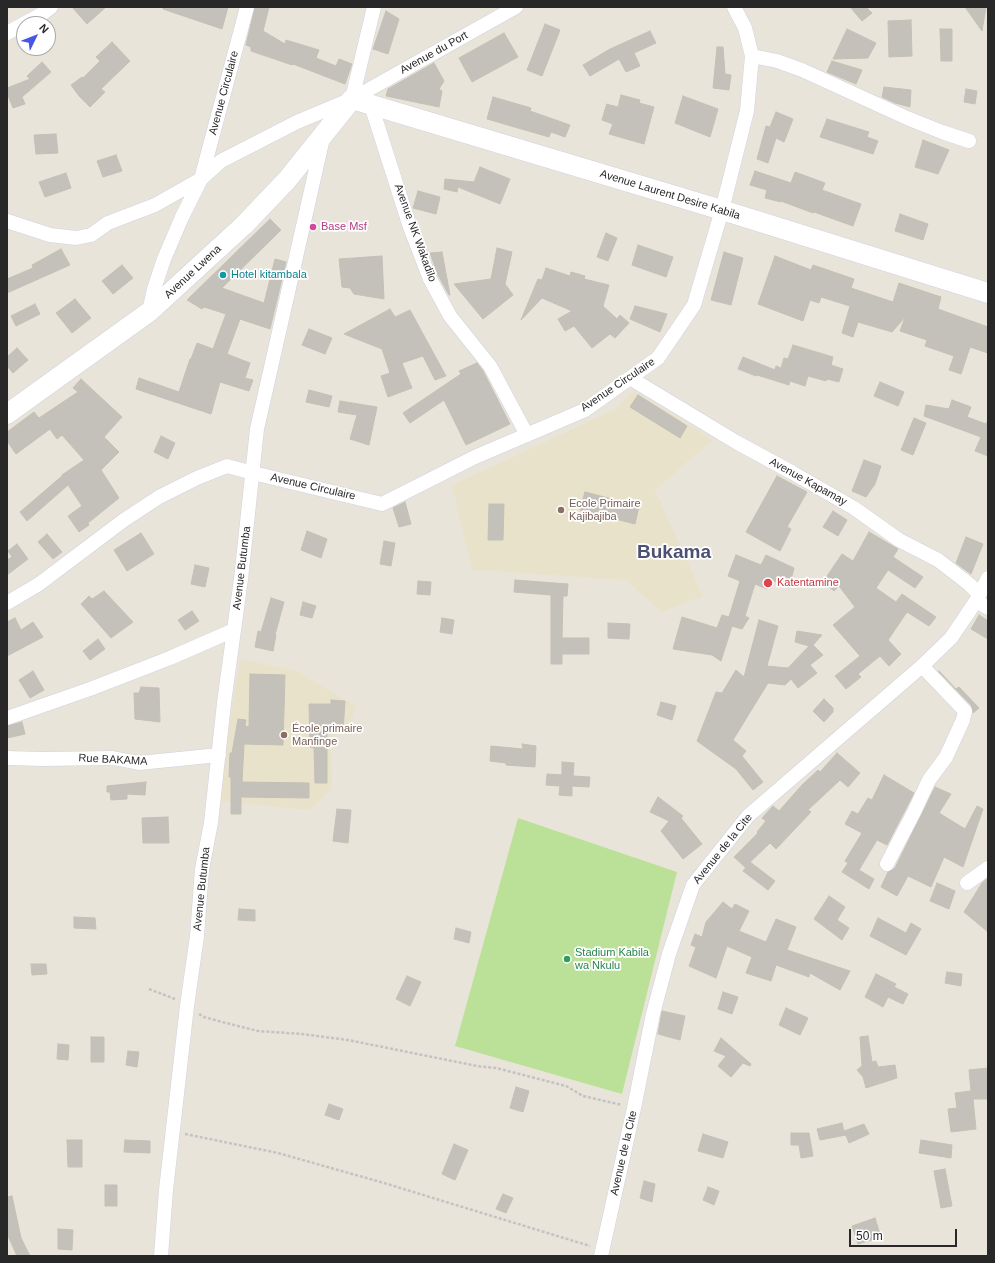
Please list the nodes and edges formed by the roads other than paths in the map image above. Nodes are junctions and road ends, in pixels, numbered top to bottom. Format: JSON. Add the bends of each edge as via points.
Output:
{"nodes":[{"id":1,"x":51,"y":7,"type":"edge"},
{"id":2,"x":247,"y":7,"type":"edge"},
{"id":3,"x":374,"y":7,"type":"edge"},
{"id":4,"x":516,"y":7,"type":"edge"},
{"id":5,"x":734,"y":7,"type":"edge"},
{"id":6,"x":7,"y":33,"type":"edge"},
{"id":7,"x":752,"y":56,"type":"junction"},
{"id":8,"x":352,"y":99,"type":"junction"},
{"id":9,"x":371,"y":105,"type":"junction"},
{"id":10,"x":324,"y":135,"type":"junction"},
{"id":11,"x":969,"y":141,"type":"dead end"},
{"id":12,"x":201,"y":179,"type":"junction"},
{"id":13,"x":722,"y":210,"type":"junction"},
{"id":14,"x":7,"y":221,"type":"edge"},
{"id":15,"x":988,"y":293,"type":"edge"},
{"id":16,"x":149,"y":312,"type":"junction"},
{"id":17,"x":630,"y":378,"type":"junction"},
{"id":18,"x":7,"y":414,"type":"edge"},
{"id":19,"x":527,"y":435,"type":"junction"},
{"id":20,"x":253,"y":474,"type":"junction"},
{"id":21,"x":988,"y":578,"type":"edge"},
{"id":22,"x":981,"y":601,"type":"edge"},
{"id":23,"x":7,"y":604,"type":"edge"},
{"id":24,"x":234,"y":630,"type":"junction"},
{"id":25,"x":922,"y":666,"type":"junction"},
{"id":26,"x":7,"y":718,"type":"edge"},
{"id":27,"x":219,"y":755,"type":"junction"},
{"id":28,"x":7,"y":758,"type":"edge"},
{"id":29,"x":887,"y":864,"type":"dead end"},
{"id":30,"x":988,"y":868,"type":"edge"},
{"id":31,"x":967,"y":883,"type":"dead end"},
{"id":32,"x":602,"y":1253,"type":"edge"},
{"id":33,"x":161,"y":1256,"type":"edge"}],
"edges":[{"from":1,"to":6,"type":"street"},
{"from":2,"to":12,"type":"street","name":"Avenue Circulaire"},
{"from":3,"to":8,"type":"street"},
{"from":4,"to":8,"type":"street","name":"Avenue du Port"},
{"from":5,"to":7,"type":"street","name":"Avenue Circulaire","via":[[745,28]]},
{"from":7,"to":11,"type":"street","via":[[802,70],[906,118]]},
{"from":7,"to":13,"type":"street","name":"Avenue Circulaire","via":[[747,111]]},
{"from":8,"to":9,"type":"main road","name":"Avenue Laurent Desire Kabila"},
{"from":8,"to":10,"type":"main road","name":"Avenue Lwena"},
{"from":8,"to":12,"type":"street","name":"Avenue du Port","via":[[262,139],[221,161]]},
{"from":9,"to":13,"type":"main road","name":"Avenue Laurent Desire Kabila"},
{"from":9,"to":19,"type":"street","name":"Avenue NK Wakadilo","via":[[410,227],[430,279],[450,316],[490,366]]},
{"from":10,"to":16,"type":"main road","name":"Avenue Lwena","via":[[287,180],[244,225]]},
{"from":10,"to":20,"type":"street","name":"Avenue Butumba","via":[[257,429]]},
{"from":12,"to":14,"type":"street","via":[[155,205],[108,223],[91,235],[76,238],[50,235]]},
{"from":12,"to":16,"type":"street","via":[[164,259]]},
{"from":13,"to":15,"type":"main road","name":"Avenue Laurent Desire Kabila"},
{"from":13,"to":17,"type":"street","name":"Avenue Circulaire","via":[[694,305],[658,358]]},
{"from":16,"to":18,"type":"main road","name":"Avenue Lwena"},
{"from":17,"to":19,"type":"street","name":"Avenue Circulaire","via":[[586,410]]},
{"from":17,"to":22,"type":"street","name":"Avenue Kapamay","via":[[736,442],[854,508],[899,540],[938,560],[970,584]]},
{"from":19,"to":20,"type":"street","name":"Avenue Circulaire","via":[[475,457],[382,504]]},
{"from":20,"to":23,"type":"street","name":"Avenue Circulaire","via":[[227,466],[159,497],[39,584]]},
{"from":20,"to":24,"type":"street","name":"Avenue Butumba"},
{"from":21,"to":22,"type":"street","name":"Avenue de la Cite"},
{"from":22,"to":25,"type":"street","name":"Avenue de la Cite","via":[[951,638]]},
{"from":24,"to":26,"type":"street","via":[[170,658]]},
{"from":24,"to":27,"type":"street","name":"Avenue Butumba"},
{"from":25,"to":29,"type":"street","via":[[965,711],[964,720],[946,757],[929,780]]},
{"from":25,"to":32,"type":"street","name":"Avenue de la Cite","via":[[748,816],[693,885],[669,954],[653,1014]]},
{"from":27,"to":28,"type":"street","name":"Rue BAKAMA","via":[[139,763],[113,758]]},
{"from":27,"to":33,"type":"street","name":"Avenue Butumba","via":[[211,823],[202,869],[197,936],[172,1131]]},
{"from":30,"to":31,"type":"street"}]}
